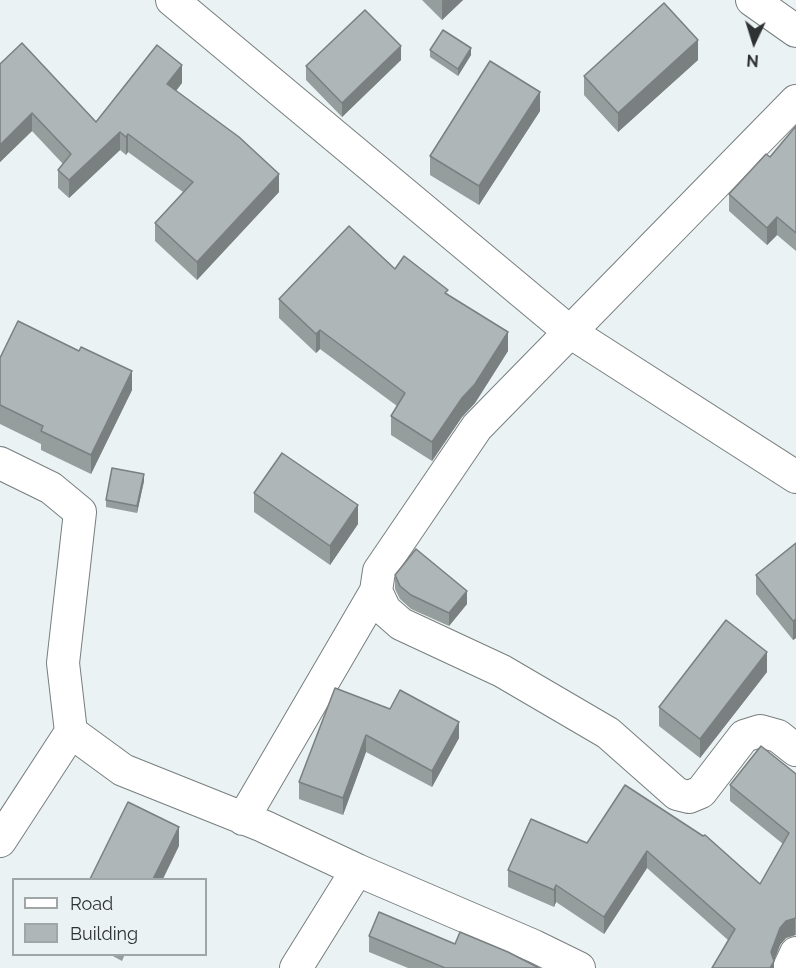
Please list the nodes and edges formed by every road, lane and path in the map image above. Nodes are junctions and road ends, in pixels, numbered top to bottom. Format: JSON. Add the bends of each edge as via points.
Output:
{"nodes":[{"id":1,"x":172,"y":0,"type":"edge"},
{"id":2,"x":752,"y":0,"type":"edge"},
{"id":3,"x":796,"y":31,"type":"edge"},
{"id":4,"x":796,"y":100,"type":"edge"},
{"id":5,"x":570,"y":332,"type":"junction"},
{"id":6,"x":0,"y":463,"type":"edge"},
{"id":7,"x":796,"y":477,"type":"edge"},
{"id":8,"x":376,"y":591,"type":"junction"},
{"id":9,"x":71,"y":732,"type":"junction"},
{"id":10,"x":796,"y":750,"type":"edge"},
{"id":11,"x":243,"y":819,"type":"junction"},
{"id":12,"x":0,"y":841,"type":"edge"},
{"id":13,"x":357,"y":870,"type":"junction"},
{"id":14,"x":796,"y":954,"type":"edge"},
{"id":15,"x":296,"y":968,"type":"edge"},
{"id":16,"x":579,"y":968,"type":"edge"},
{"id":17,"x":789,"y":968,"type":"edge"}],
"edges":[{"from":1,"to":5,"type":"street"},
{"from":2,"to":3,"type":"street"},
{"from":4,"to":5,"type":"street"},
{"from":5,"to":7,"type":"street"},
{"from":5,"to":8,"type":"street","via":[[477,427],[379,571]]},
{"from":6,"to":9,"type":"street","via":[[51,488],[80,512],[63,663]]},
{"from":8,"to":10,"type":"street","via":[[385,610],[401,624],[502,671],[608,734],[677,794],[701,792],[744,736],[760,731],[778,736]]},
{"from":8,"to":11,"type":"street"},
{"from":9,"to":11,"type":"street","via":[[123,770]]},
{"from":9,"to":12,"type":"street"},
{"from":11,"to":13,"type":"street"},
{"from":13,"to":15,"type":"street"},
{"from":13,"to":16,"type":"street"},
{"from":14,"to":17,"type":"street"}]}
